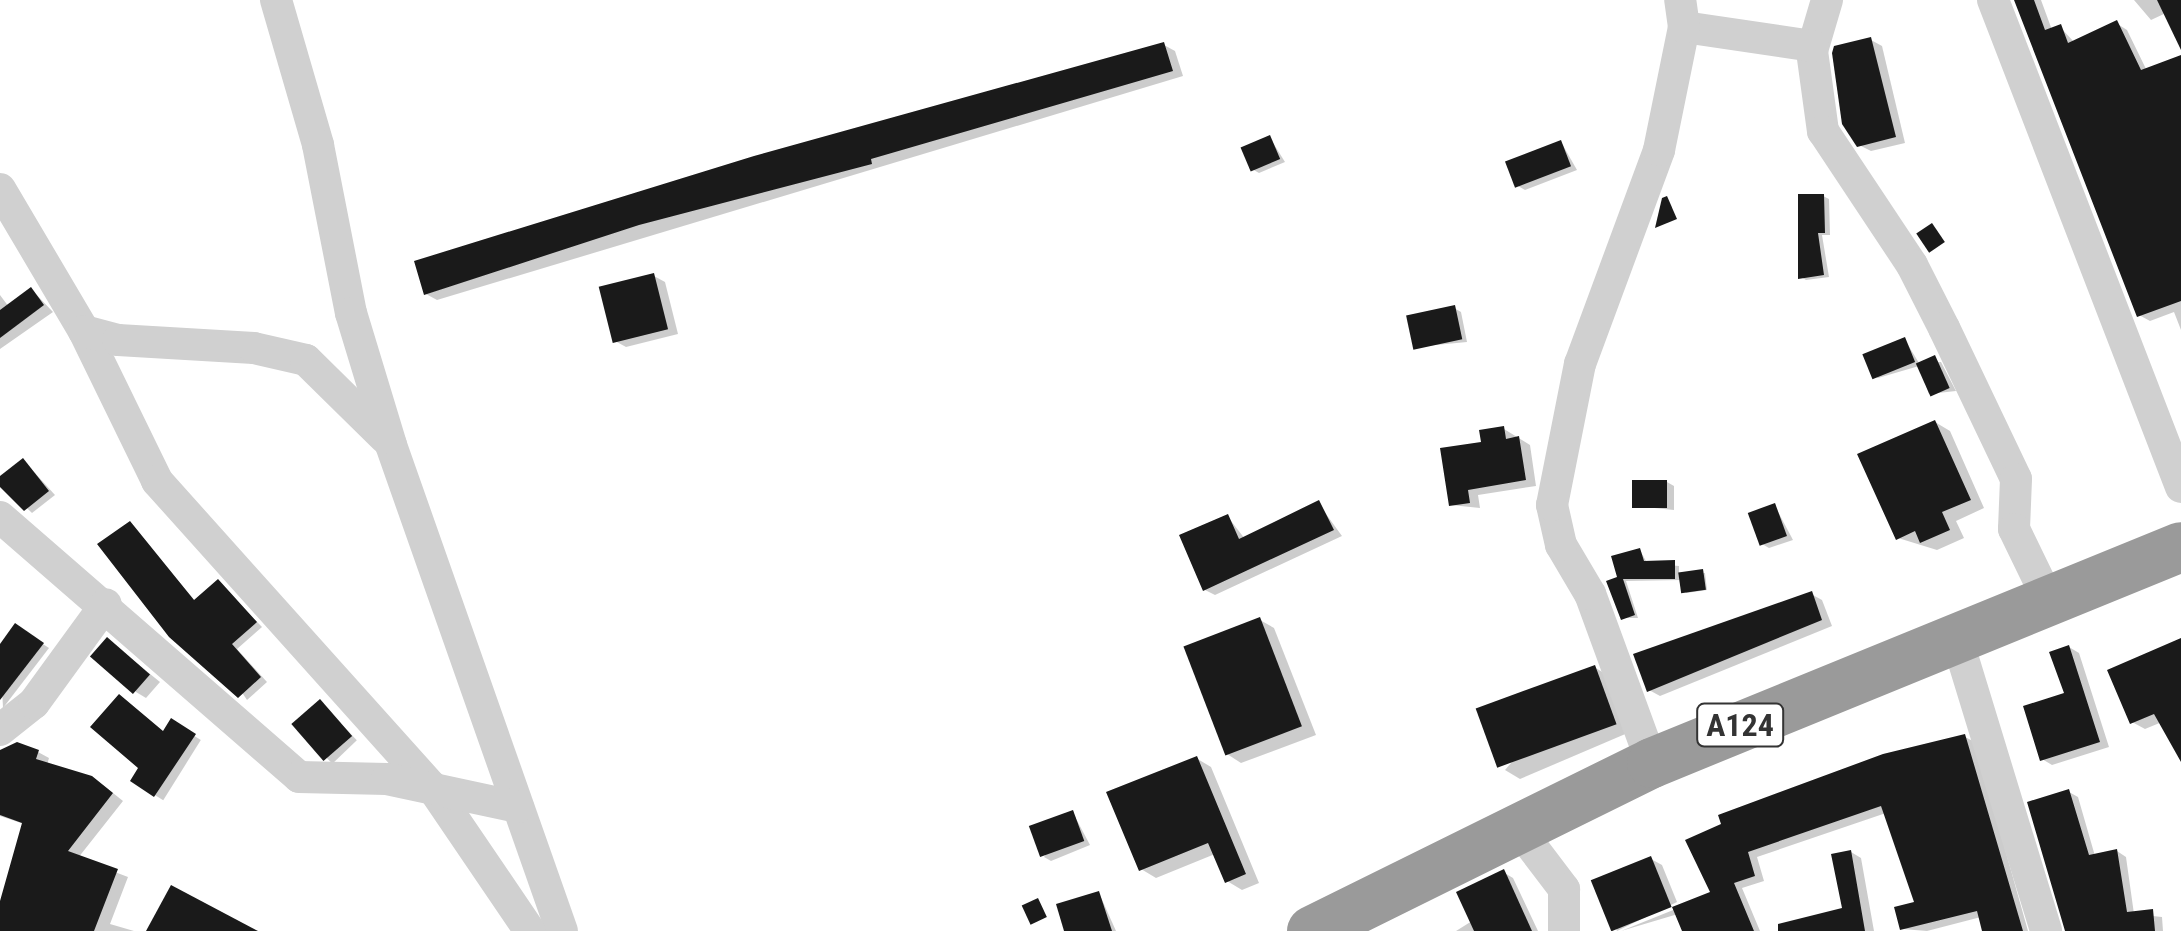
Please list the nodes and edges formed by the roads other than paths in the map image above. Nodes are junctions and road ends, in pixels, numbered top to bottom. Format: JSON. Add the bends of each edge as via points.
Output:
{"nodes":[{"id":1,"x":276,"y":0,"type":"edge"},
{"id":2,"x":1826,"y":0,"type":"edge"},
{"id":3,"x":1993,"y":0,"type":"edge"},
{"id":4,"x":1682,"y":14,"type":"edge"},
{"id":5,"x":1813,"y":46,"type":"junction"},
{"id":6,"x":0,"y":189,"type":"edge"},
{"id":7,"x":84,"y":331,"type":"junction"},
{"id":8,"x":391,"y":445,"type":"junction"},
{"id":9,"x":2181,"y":488,"type":"edge"},
{"id":10,"x":0,"y":517,"type":"edge"},
{"id":11,"x":2181,"y":547,"type":"edge"},
{"id":12,"x":2048,"y":599,"type":"junction"},
{"id":13,"x":106,"y":604,"type":"junction"},
{"id":14,"x":1956,"y":636,"type":"junction"},
{"id":15,"x":0,"y":730,"type":"edge"},
{"id":16,"x":1652,"y":763,"type":"junction"},
{"id":17,"x":432,"y":787,"type":"junction"},
{"id":18,"x":518,"y":807,"type":"junction"},
{"id":19,"x":1517,"y":827,"type":"junction"},
{"id":20,"x":530,"y":931,"type":"edge"},
{"id":21,"x":562,"y":931,"type":"edge"},
{"id":22,"x":1312,"y":931,"type":"edge"},
{"id":23,"x":1564,"y":931,"type":"edge"},
{"id":24,"x":2046,"y":931,"type":"edge"}],
"edges":[{"from":1,"to":8,"type":"street","via":[[318,145],[351,313]]},
{"from":2,"to":5,"type":"street"},
{"from":3,"to":9,"type":"street"},
{"from":4,"to":5,"type":"street"},
{"from":4,"to":16,"type":"street","via":[[1659,150],[1580,364],[1552,505],[1561,544],[1583,578]]},
{"from":5,"to":12,"type":"street","via":[[1823,131],[1912,265],[1944,328],[2016,479],[2014,529]]},
{"from":6,"to":7,"type":"street"},
{"from":7,"to":8,"type":"street","via":[[306,360]]},
{"from":7,"to":17,"type":"street","via":[[157,481]]},
{"from":8,"to":18,"type":"street","via":[[431,542]]},
{"from":10,"to":13,"type":"street"},
{"from":11,"to":12,"type":"highway","number":"A124"},
{"from":12,"to":14,"type":"highway","number":"A124"},
{"from":13,"to":15,"type":"street","via":[[34,703]]},
{"from":13,"to":17,"type":"street","via":[[299,777]]},
{"from":14,"to":16,"type":"highway","number":"A124"},
{"from":14,"to":24,"type":"street"},
{"from":16,"to":19,"type":"highway","number":"A124"},
{"from":17,"to":18,"type":"street"},
{"from":17,"to":20,"type":"street"},
{"from":18,"to":21,"type":"street"},
{"from":19,"to":22,"type":"highway","number":"A124"},
{"from":19,"to":23,"type":"street","via":[[1564,889]]}]}
